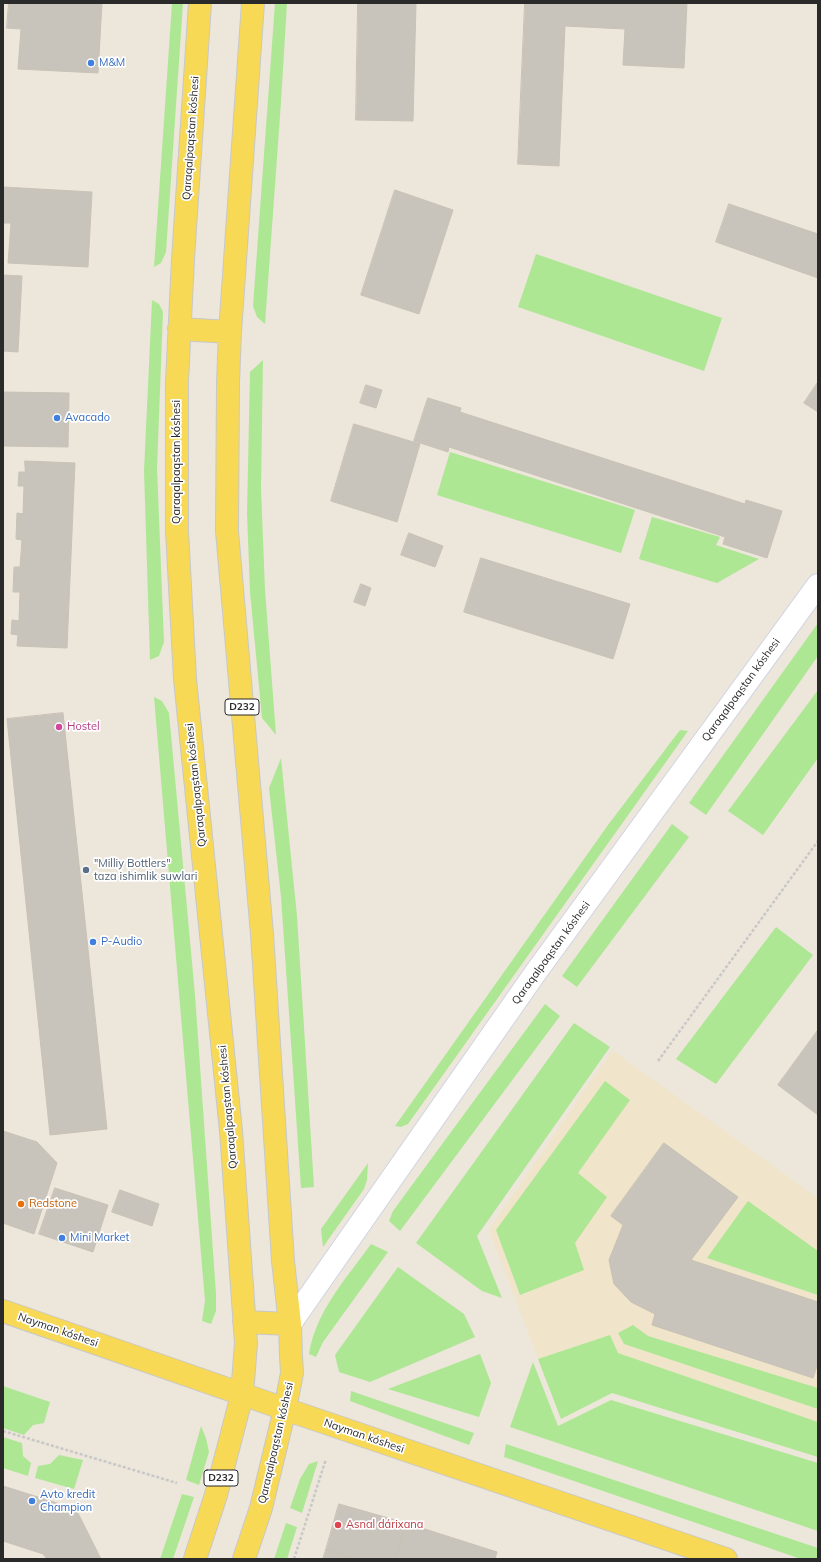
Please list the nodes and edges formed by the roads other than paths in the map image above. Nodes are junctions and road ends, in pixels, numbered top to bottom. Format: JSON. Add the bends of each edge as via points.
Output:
{"nodes":[{"id":1,"x":200,"y":3,"type":"edge"},
{"id":2,"x":253,"y":3,"type":"edge"},
{"id":3,"x":180,"y":329,"type":"junction"},
{"id":4,"x":230,"y":332,"type":"junction"},
{"id":5,"x":818,"y":585,"type":"edge"},
{"id":6,"x":3,"y":1311,"type":"edge"},
{"id":7,"x":244,"y":1322,"type":"junction"},
{"id":8,"x":290,"y":1324,"type":"junction"},
{"id":9,"x":242,"y":1394,"type":"junction"},
{"id":10,"x":285,"y":1410,"type":"junction"},
{"id":11,"x":195,"y":1559,"type":"edge"},
{"id":12,"x":244,"y":1559,"type":"edge"},
{"id":13,"x":726,"y":1559,"type":"edge"}],
"edges":[{"from":1,"to":3,"type":"main road","name":"Qaraqalpaqstan kóshesi","number":"D232"},
{"from":2,"to":4,"type":"main road","name":"Qaraqalpaqstan kóshesi","number":"D232"},
{"from":3,"to":4,"type":"main road"},
{"from":3,"to":7,"type":"main road","name":"Qaraqalpaqstan kóshesi","number":"D232","via":[[177,382],[177,532],[185,678],[231,1132]]},
{"from":4,"to":8,"type":"main road","name":"Qaraqalpaqstan kóshesi","number":"D232","via":[[227,531],[262,926],[283,1261]]},
{"from":5,"to":8,"type":"street","name":"Qaraqalpaqstan kóshesi","via":[[536,972]]},
{"from":6,"to":9,"type":"main road","name":"Nayman kóshesi"},
{"from":7,"to":8,"type":"main road"},
{"from":7,"to":9,"type":"main road","name":"Qaraqalpaqstan kóshesi","number":"D232","via":[[246,1343]]},
{"from":8,"to":10,"type":"main road","name":"Qaraqalpaqstan kóshesi","number":"D232","via":[[292,1373]]},
{"from":9,"to":10,"type":"main road","name":"Nayman kóshesi"},
{"from":9,"to":11,"type":"main road","name":"Qaraqalpaqstan kóshesi","number":"D232","via":[[216,1495]]},
{"from":10,"to":12,"type":"main road","name":"Qaraqalpaqstan kóshesi","number":"D232","via":[[261,1508]]},
{"from":10,"to":13,"type":"main road","name":"Nayman kóshesi"}]}
